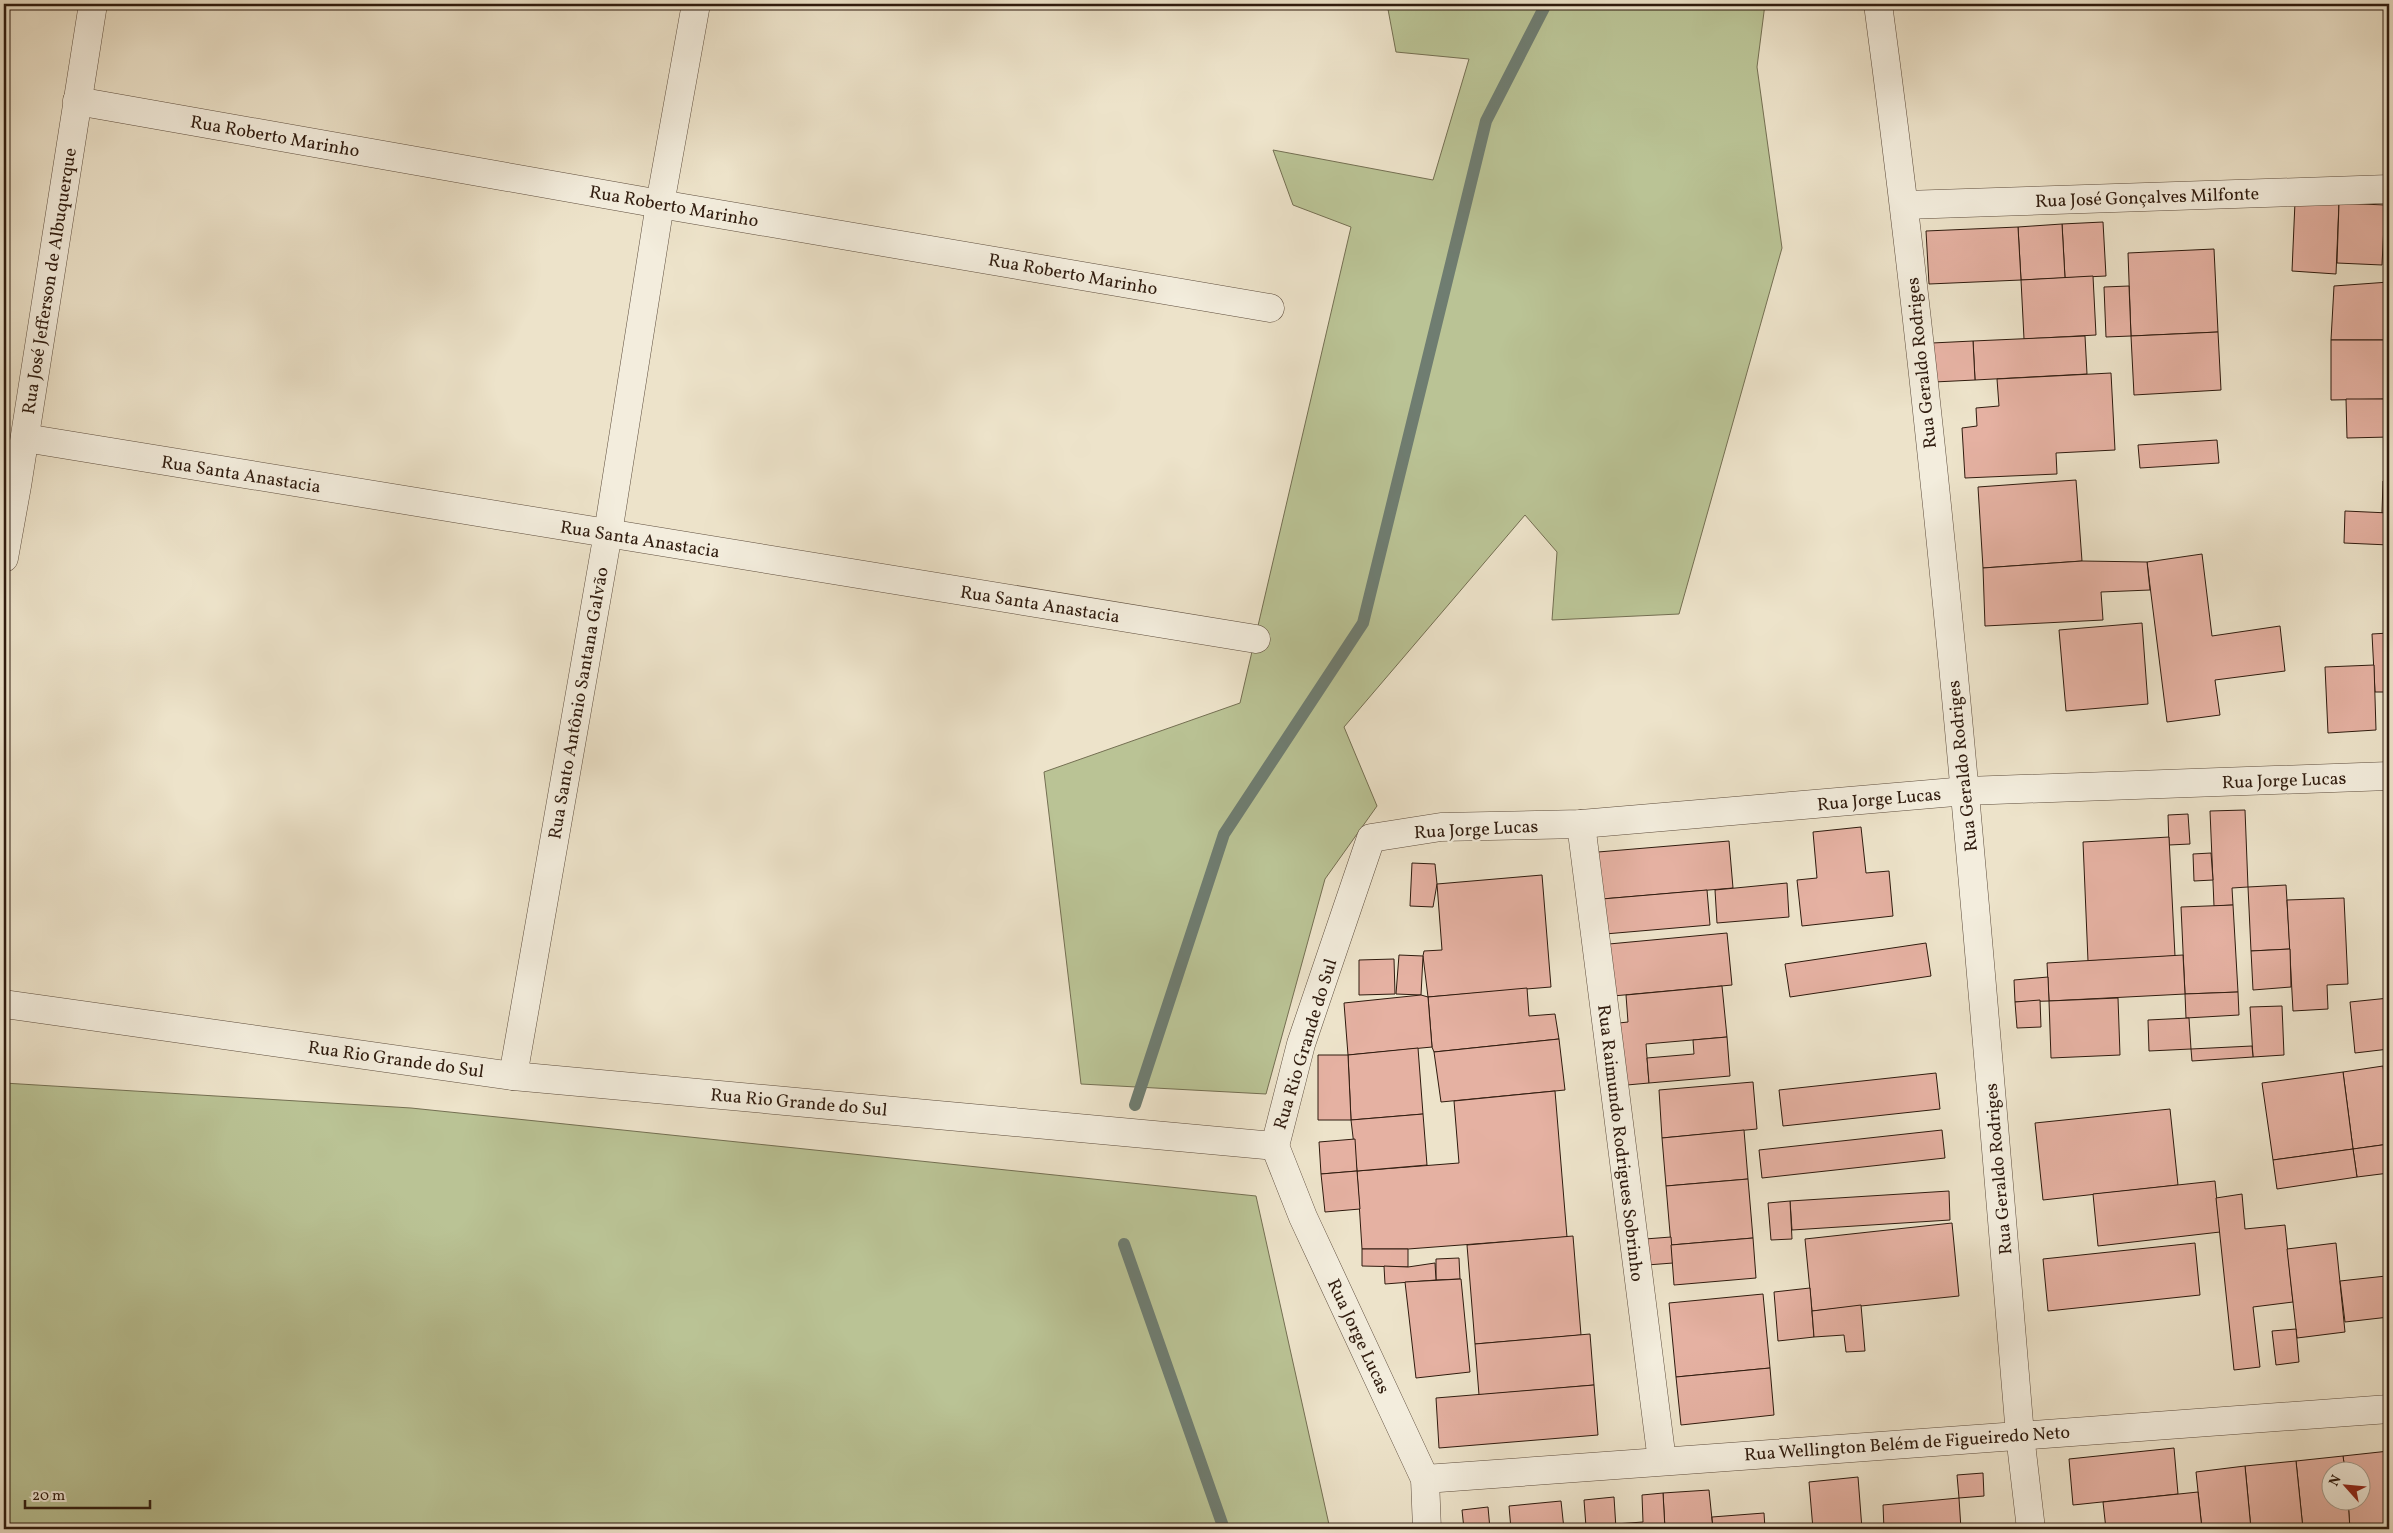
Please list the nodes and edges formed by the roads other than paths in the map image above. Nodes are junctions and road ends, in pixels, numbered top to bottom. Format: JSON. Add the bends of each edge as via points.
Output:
{"nodes":[{"id":1,"x":93,"y":4,"type":"edge"},
{"id":2,"x":696,"y":4,"type":"edge"},
{"id":3,"x":1878,"y":4,"type":"edge"},
{"id":4,"x":77,"y":101,"type":"junction"},
{"id":5,"x":2389,"y":189,"type":"edge"},
{"id":6,"x":660,"y":204,"type":"junction"},
{"id":7,"x":1905,"y":205,"type":"junction"},
{"id":8,"x":1270,"y":308,"type":"dead end"},
{"id":9,"x":24,"y":438,"type":"junction"},
{"id":10,"x":11,"y":484,"type":"edge"},
{"id":11,"x":608,"y":534,"type":"junction"},
{"id":12,"x":4,"y":558,"type":"edge"},
{"id":13,"x":1256,"y":639,"type":"dead end"},
{"id":14,"x":2389,"y":776,"type":"edge"},
{"id":15,"x":1966,"y":791,"type":"junction"},
{"id":16,"x":1581,"y":824,"type":"junction"},
{"id":17,"x":1371,"y":838,"type":"joint"},
{"id":18,"x":4,"y":1004,"type":"edge"},
{"id":19,"x":513,"y":1076,"type":"junction"},
{"id":20,"x":1275,"y":1146,"type":"junction"},
{"id":21,"x":2389,"y":1409,"type":"edge"},
{"id":22,"x":2020,"y":1435,"type":"junction"},
{"id":23,"x":1662,"y":1461,"type":"junction"},
{"id":24,"x":1425,"y":1479,"type":"junction"},
{"id":25,"x":1427,"y":1529,"type":"edge"},
{"id":26,"x":2031,"y":1529,"type":"edge"}],
"edges":[{"from":1,"to":4,"type":"street","name":"Rua José Jefferson de Albuquerque"},
{"from":2,"to":6,"type":"street","name":"Rua Santo Antônio Santana Galvão"},
{"from":3,"to":7,"type":"street","name":"Rua Geraldo Rodriges"},
{"from":4,"to":6,"type":"street","name":"Rua Roberto Marinho"},
{"from":4,"to":9,"type":"street","name":"Rua José Jefferson de Albuquerque"},
{"from":5,"to":7,"type":"street","name":"Rua José Gonçalves Milfonte"},
{"from":6,"to":8,"type":"street","name":"Rua Roberto Marinho"},
{"from":6,"to":11,"type":"street","name":"Rua Santo Antônio Santana Galvão"},
{"from":7,"to":15,"type":"street","name":"Rua Geraldo Rodriges"},
{"from":9,"to":10,"type":"street","name":"Rua José Jefferson de Albuquerque"},
{"from":9,"to":11,"type":"street","name":"Rua Santa Anastacia"},
{"from":10,"to":12,"type":"street","name":"Rua José Jefferson de Albuquerque"},
{"from":11,"to":13,"type":"street","name":"Rua Santa Anastacia"},
{"from":11,"to":19,"type":"street","name":"Rua Santo Antônio Santana Galvão"},
{"from":14,"to":15,"type":"street","name":"Rua Jorge Lucas"},
{"from":15,"to":16,"type":"street","name":"Rua Jorge Lucas"},
{"from":15,"to":22,"type":"street","name":"Rua Geraldo Rodriges"},
{"from":16,"to":17,"type":"street","name":"Rua Jorge Lucas","via":[[1441,827]]},
{"from":16,"to":23,"type":"street","name":"Rua Raimundo Rodrigues Sobrinho"},
{"from":17,"to":20,"type":"street","name":"Rua Rio Grande do Sul","via":[[1301,1044]]},
{"from":18,"to":19,"type":"street","name":"Rua Rio Grande do Sul"},
{"from":19,"to":20,"type":"street","name":"Rua Rio Grande do Sul"},
{"from":20,"to":24,"type":"street","name":"Rua Jorge Lucas","via":[[1303,1217]]},
{"from":21,"to":22,"type":"street","name":"Rua Wellington Belém de Figueiredo Neto"},
{"from":22,"to":23,"type":"street","name":"Rua Wellington Belém de Figueiredo Neto"},
{"from":22,"to":26,"type":"street","name":"Rua Geraldo Rodriges"},
{"from":23,"to":24,"type":"street","name":"Rua Wellington Belém de Figueiredo Neto"},
{"from":24,"to":25,"type":"street","name":"Rua Jorge Lucas"}]}
